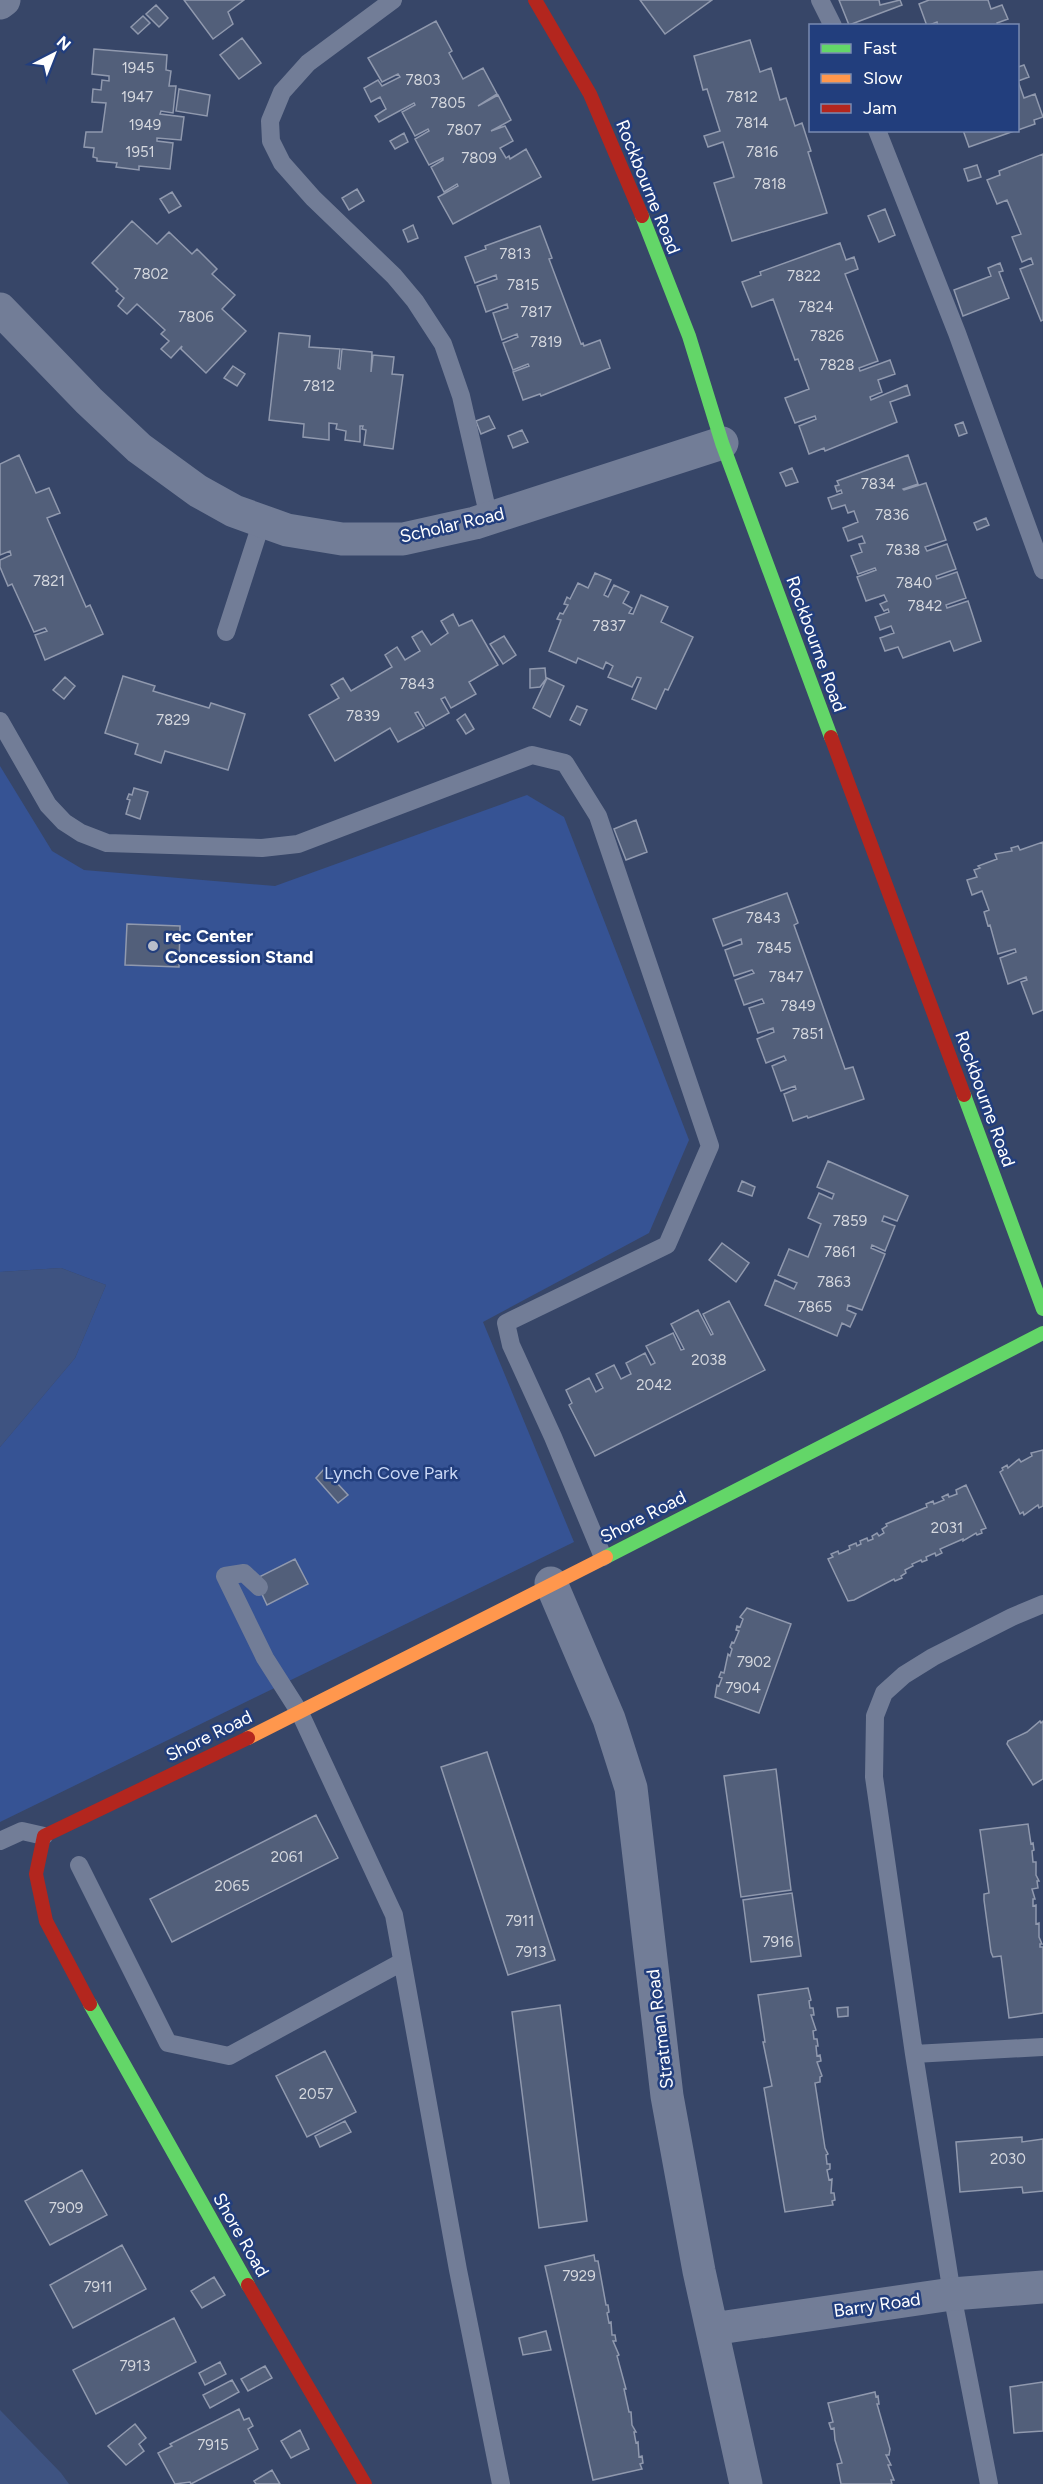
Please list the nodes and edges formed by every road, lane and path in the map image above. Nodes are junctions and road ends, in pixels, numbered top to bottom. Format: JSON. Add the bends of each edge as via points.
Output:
{"nodes":[{"id":1,"x":4,"y":0,"type":"edge"},
{"id":2,"x":393,"y":0,"type":"edge"},
{"id":3,"x":535,"y":0,"type":"edge"},
{"id":4,"x":820,"y":0,"type":"edge"},
{"id":5,"x":0,"y":3,"type":"edge"},
{"id":6,"x":832,"y":24,"type":"edge"},
{"id":7,"x":878,"y":132,"type":"edge"},
{"id":8,"x":0,"y":309,"type":"edge"},
{"id":9,"x":722,"y":443,"type":"junction"},
{"id":10,"x":489,"y":518,"type":"junction"},
{"id":11,"x":262,"y":521,"type":"junction"},
{"id":12,"x":1043,"y":570,"type":"edge"},
{"id":13,"x":226,"y":632,"type":"dead end"},
{"id":14,"x":0,"y":721,"type":"edge"},
{"id":15,"x":1043,"y":1309,"type":"edge"},
{"id":16,"x":1043,"y":1333,"type":"edge"},
{"id":17,"x":603,"y":1557,"type":"junction"},
{"id":18,"x":551,"y":1584,"type":"junction"},
{"id":19,"x":259,"y":1587,"type":"dead end"},
{"id":20,"x":1043,"y":1604,"type":"edge"},
{"id":21,"x":300,"y":1713,"type":"junction"},
{"id":22,"x":44,"y":1836,"type":"junction"},
{"id":23,"x":0,"y":1840,"type":"edge"},
{"id":24,"x":78,"y":1865,"type":"dead end"},
{"id":25,"x":402,"y":1962,"type":"junction"},
{"id":26,"x":1043,"y":2048,"type":"edge"},
{"id":27,"x":914,"y":2054,"type":"junction"},
{"id":28,"x":1043,"y":2287,"type":"edge"},
{"id":29,"x":952,"y":2294,"type":"junction"},
{"id":30,"x":712,"y":2330,"type":"junction"},
{"id":31,"x":365,"y":2484,"type":"edge"},
{"id":32,"x":501,"y":2484,"type":"edge"},
{"id":33,"x":746,"y":2484,"type":"edge"},
{"id":34,"x":989,"y":2484,"type":"edge"}],
"edges":[{"from":1,"to":5,"type":"street"},
{"from":2,"to":10,"type":"lane","via":[[308,63],[282,92],[270,121],[271,141],[282,163],[313,198],[394,276],[443,344],[461,396]]},
{"from":3,"to":9,"type":"street","name":"Rockbourne Road","via":[[590,94],[628,181],[689,336]]},
{"from":4,"to":6,"type":"lane"},
{"from":7,"to":12,"type":"lane","via":[[957,333]]},
{"from":8,"to":11,"type":"street","name":"Scholar Road","via":[[139,448],[198,491]]},
{"from":9,"to":10,"type":"street","name":"Scholar Road"},
{"from":9,"to":15,"type":"street","name":"Rockbourne Road"},
{"from":10,"to":11,"type":"street","name":"Scholar Road","via":[[403,539],[342,538],[287,530]]},
{"from":11,"to":13,"type":"lane"},
{"from":14,"to":17,"type":"lane","via":[[48,805],[64,822],[106,843],[262,848],[298,844],[532,755],[565,763],[598,816],[710,1146],[667,1245],[506,1323],[511,1345]]},
{"from":16,"to":17,"type":"street","name":"Shore Road"},
{"from":17,"to":18,"type":"street","name":"Shore Road"},
{"from":18,"to":21,"type":"street","name":"Shore Road"},
{"from":18,"to":30,"type":"street","name":"Stratman Road","via":[[609,1719],[631,1788],[667,2096]]},
{"from":19,"to":21,"type":"lane","via":[[244,1573],[225,1576],[265,1658]]},
{"from":20,"to":27,"type":"lane","via":[[904,1675],[884,1693],[875,1716],[874,1777]]},
{"from":21,"to":22,"type":"street","name":"Shore Road"},
{"from":21,"to":25,"type":"lane","via":[[394,1916]]},
{"from":22,"to":23,"type":"lane","via":[[22,1831]]},
{"from":22,"to":31,"type":"street","name":"Shore Road","via":[[36,1874],[45,1921]]},
{"from":24,"to":25,"type":"lane","via":[[168,2043],[229,2056]]},
{"from":25,"to":32,"type":"lane"},
{"from":26,"to":27,"type":"lane"},
{"from":27,"to":29,"type":"lane"},
{"from":28,"to":29,"type":"street","name":"Barry Road"},
{"from":29,"to":30,"type":"street","name":"Barry Road"},
{"from":29,"to":34,"type":"lane"},
{"from":30,"to":33,"type":"street","name":"Stratman Road"}]}
